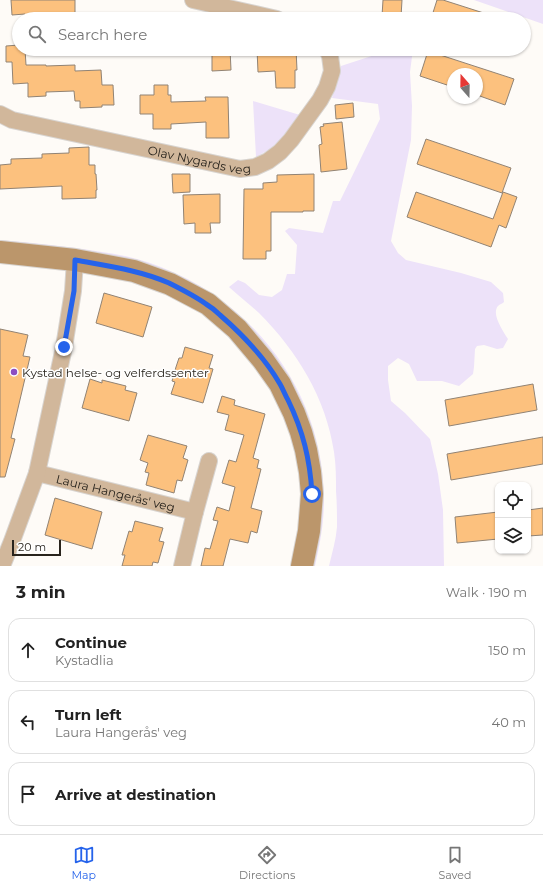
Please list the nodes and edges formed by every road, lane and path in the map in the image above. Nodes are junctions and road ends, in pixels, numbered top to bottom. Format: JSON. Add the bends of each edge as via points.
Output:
{"nodes":[{"id":1,"x":193,"y":0,"type":"edge"},
{"id":2,"x":246,"y":12,"type":"edge"},
{"id":3,"x":330,"y":56,"type":"edge"},
{"id":4,"x":0,"y":114,"type":"edge"},
{"id":5,"x":0,"y":252,"type":"edge"},
{"id":6,"x":75,"y":260,"type":"junction"},
{"id":7,"x":209,"y":461,"type":"dead end"},
{"id":8,"x":37,"y":473,"type":"junction"},
{"id":9,"x":194,"y":512,"type":"junction"},
{"id":10,"x":6,"y":540,"type":"edge"},
{"id":11,"x":2,"y":566,"type":"edge"},
{"id":12,"x":182,"y":566,"type":"edge"},
{"id":13,"x":302,"y":566,"type":"edge"}],
"edges":[{"from":1,"to":2,"type":"street"},
{"from":3,"to":4,"type":"street","name":"Olav Nygards veg","via":[[332,71],[320,100],[280,152],[255,167],[240,169],[12,120]]},
{"from":5,"to":6,"type":"street"},
{"from":6,"to":8,"type":"street","via":[[74,291]]},
{"from":6,"to":13,"type":"street","via":[[134,271],[170,284],[208,304],[237,329],[263,360],[280,384],[294,413],[303,438],[310,472],[312,494]]},
{"from":7,"to":9,"type":"street"},
{"from":8,"to":9,"type":"street","name":"Laura Hangerås' veg"},
{"from":8,"to":10,"type":"street"},
{"from":9,"to":12,"type":"street"},
{"from":10,"to":11,"type":"street"}]}
